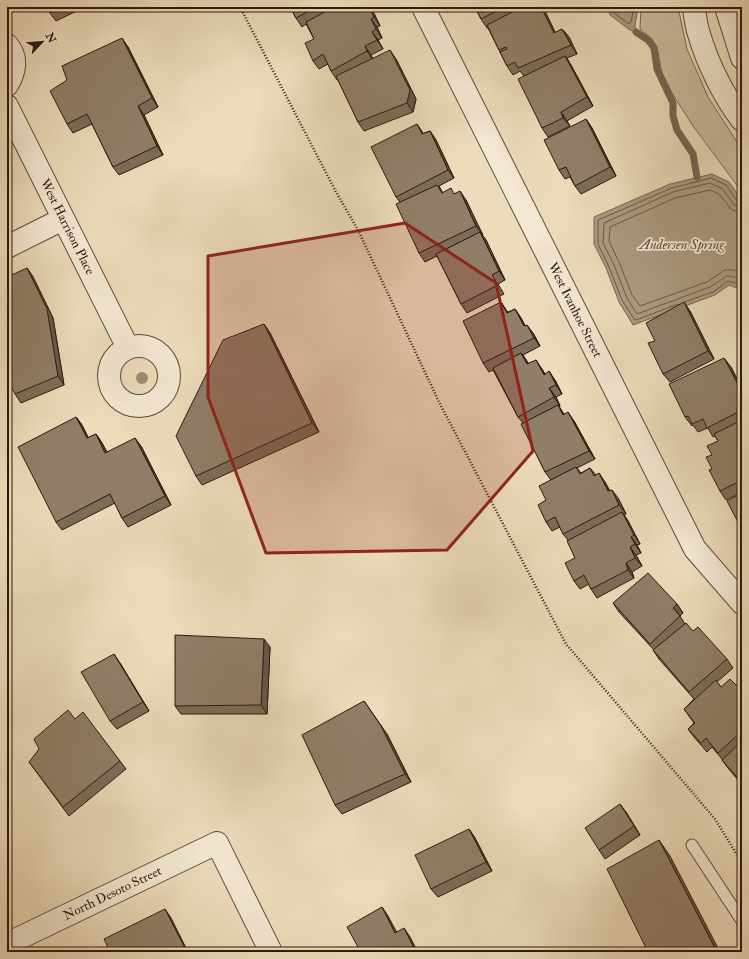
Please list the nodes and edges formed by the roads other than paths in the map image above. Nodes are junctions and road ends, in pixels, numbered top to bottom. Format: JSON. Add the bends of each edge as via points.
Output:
{"nodes":[{"id":1,"x":423,"y":7,"type":"edge"},
{"id":2,"x":694,"y":7,"type":"edge"},
{"id":3,"x":726,"y":7,"type":"edge"},
{"id":4,"x":7,"y":45,"type":"edge"},
{"id":5,"x":742,"y":58,"type":"edge"},
{"id":6,"x":7,"y":85,"type":"edge"},
{"id":7,"x":7,"y":106,"type":"edge"},
{"id":8,"x":742,"y":120,"type":"edge"},
{"id":9,"x":63,"y":219,"type":"junction"},
{"id":10,"x":7,"y":247,"type":"edge"},
{"id":11,"x":128,"y":348,"type":"dead end"},
{"id":12,"x":742,"y":603,"type":"edge"},
{"id":13,"x":692,"y":845,"type":"dead end"},
{"id":14,"x":742,"y":921,"type":"edge"},
{"id":15,"x":7,"y":944,"type":"edge"},
{"id":16,"x":271,"y":952,"type":"edge"}],
"edges":[{"from":1,"to":12,"type":"street","name":"West Ivanhoe Street","via":[[695,549]]},
{"from":2,"to":8,"type":"street","via":[[698,34],[715,74]]},
{"from":3,"to":5,"type":"street"},
{"from":4,"to":6,"type":"street","via":[[14,58],[14,68]]},
{"from":7,"to":9,"type":"street","name":"West Harrison Place"},
{"from":9,"to":10,"type":"street"},
{"from":9,"to":11,"type":"street","name":"West Harrison Place"},
{"from":13,"to":14,"type":"lane"},
{"from":15,"to":16,"type":"street","name":"North Desoto Street","via":[[217,843]]}]}
